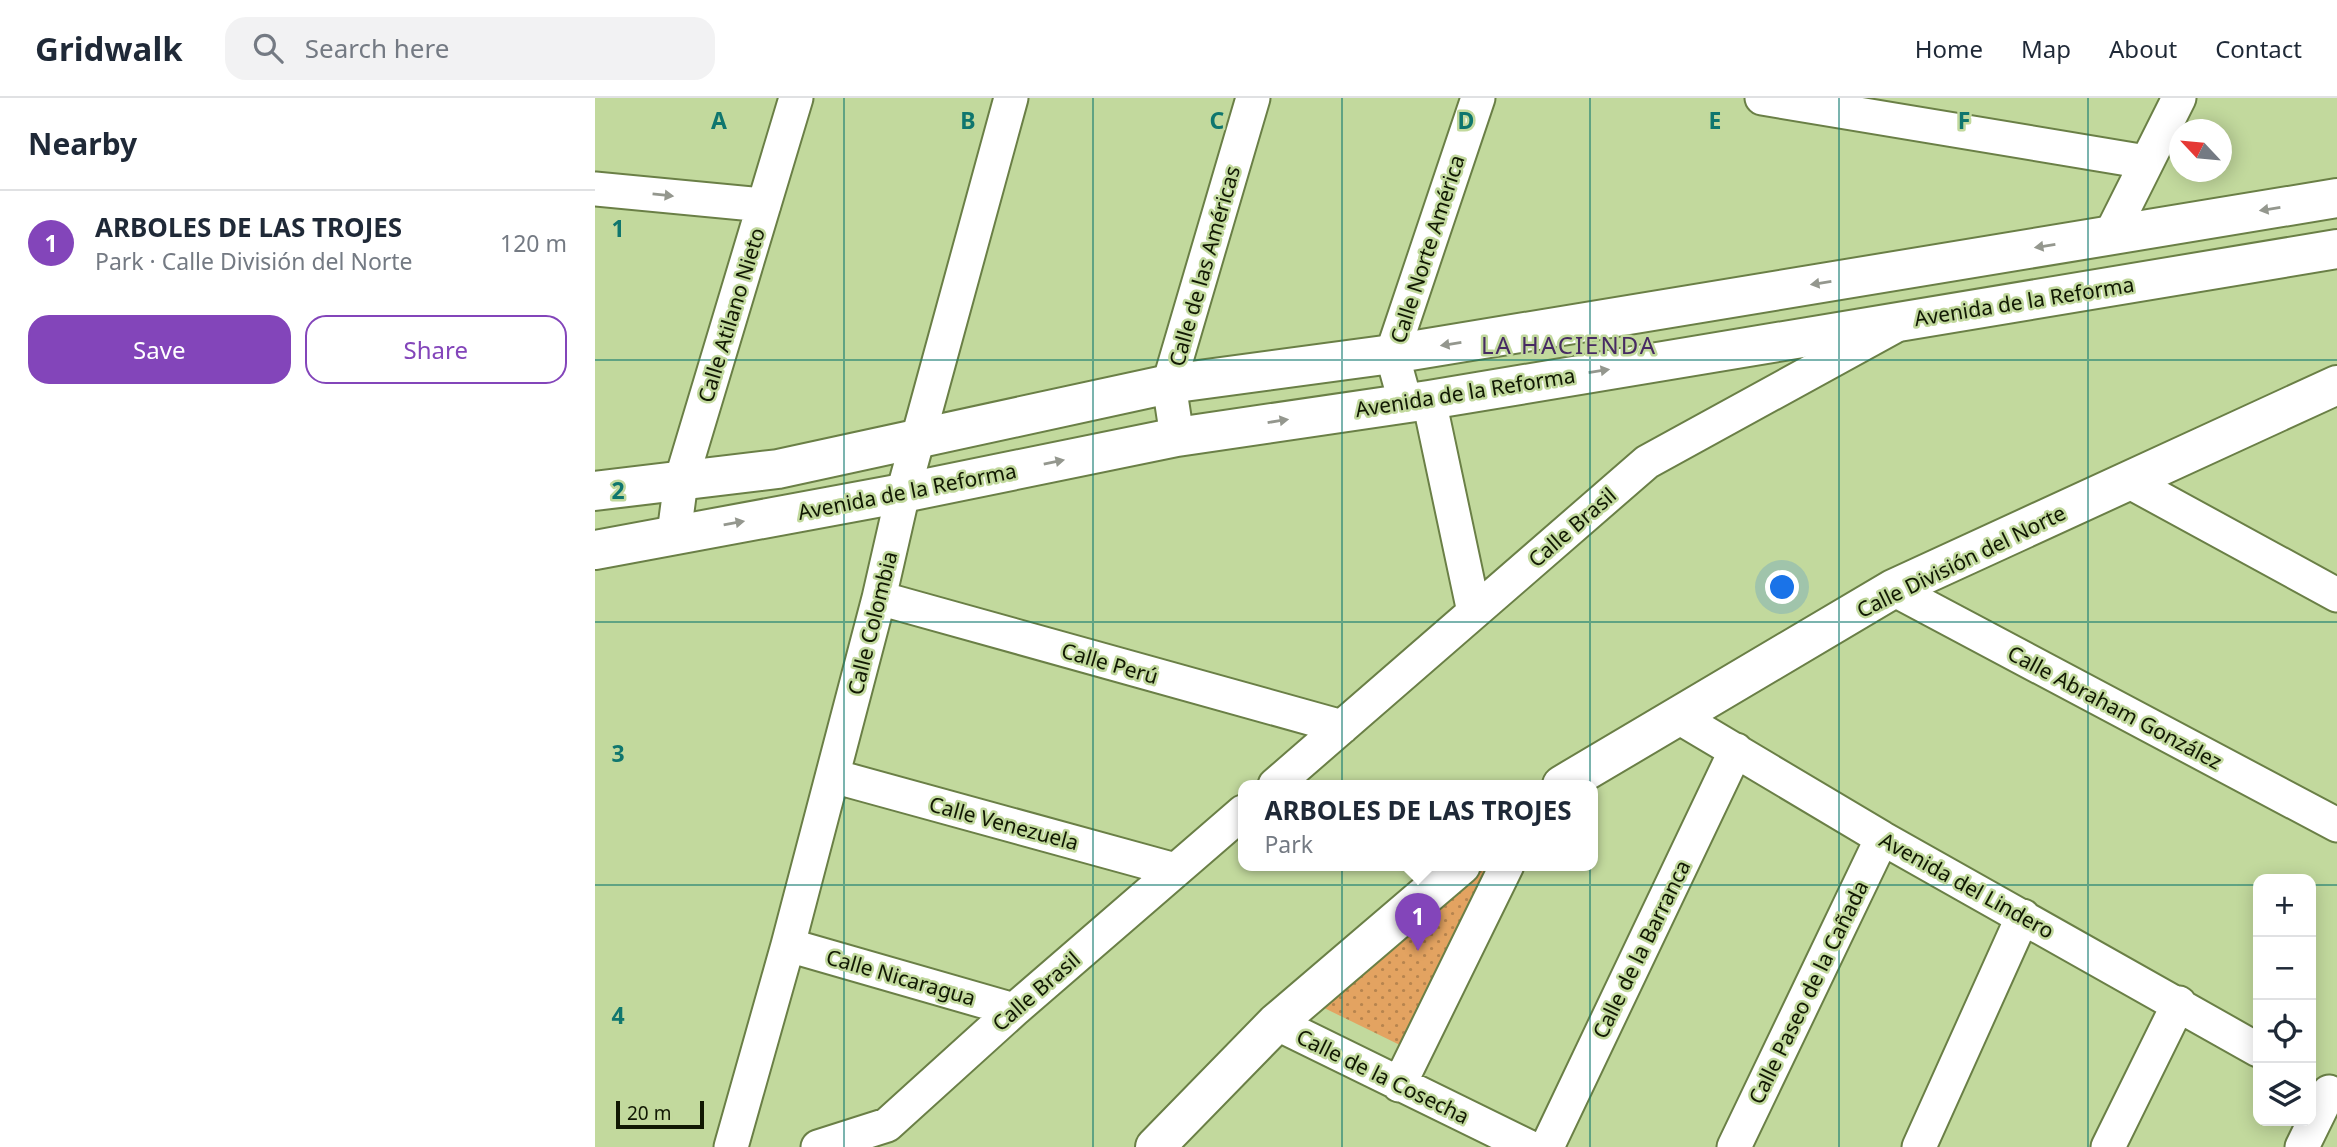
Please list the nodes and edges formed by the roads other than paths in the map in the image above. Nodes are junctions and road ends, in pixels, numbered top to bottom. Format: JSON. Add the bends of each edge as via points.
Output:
{"nodes":[{"id":1,"x":796,"y":98,"type":"edge"},
{"id":2,"x":1011,"y":98,"type":"edge"},
{"id":3,"x":1253,"y":98,"type":"edge"},
{"id":4,"x":1478,"y":98,"type":"edge"},
{"id":5,"x":1762,"y":98,"type":"edge"},
{"id":6,"x":2179,"y":98,"type":"edge"},
{"id":7,"x":2146,"y":162,"type":"junction"},
{"id":8,"x":595,"y":189,"type":"edge"},
{"id":9,"x":2337,"y":198,"type":"edge"},
{"id":10,"x":764,"y":205,"type":"junction"},
{"id":11,"x":2110,"y":236,"type":"junction"},
{"id":12,"x":2337,"y":249,"type":"edge"},
{"id":13,"x":1904,"y":321,"type":"junction"},
{"id":14,"x":1392,"y":354,"type":"junction"},
{"id":15,"x":1169,"y":384,"type":"junction"},
{"id":16,"x":2337,"y":385,"type":"edge"},
{"id":17,"x":1417,"y":400,"type":"junction"},
{"id":18,"x":1177,"y":437,"type":"junction"},
{"id":19,"x":918,"y":440,"type":"junction"},
{"id":20,"x":681,"y":481,"type":"junction"},
{"id":21,"x":2130,"y":482,"type":"junction"},
{"id":22,"x":595,"y":491,"type":"edge"},
{"id":23,"x":903,"y":493,"type":"junction"},
{"id":24,"x":674,"y":534,"type":"junction"},
{"id":25,"x":595,"y":550,"type":"edge"},
{"id":26,"x":1893,"y":589,"type":"junction"},
{"id":27,"x":2337,"y":594,"type":"edge"},
{"id":28,"x":879,"y":598,"type":"junction"},
{"id":29,"x":1474,"y":612,"type":"junction"},
{"id":30,"x":1677,"y":716,"type":"junction"},
{"id":31,"x":1342,"y":727,"type":"junction"},
{"id":32,"x":1736,"y":750,"type":"junction"},
{"id":33,"x":833,"y":776,"type":"junction"},
{"id":34,"x":1281,"y":780,"type":"edge"},
{"id":35,"x":1570,"y":780,"type":"edge"},
{"id":36,"x":1238,"y":816,"type":"edge"},
{"id":37,"x":2337,"y":825,"type":"edge"},
{"id":38,"x":1882,"y":838,"type":"junction"},
{"id":39,"x":1175,"y":870,"type":"junction"},
{"id":40,"x":1454,"y":871,"type":"edge"},
{"id":41,"x":1504,"y":871,"type":"edge"},
{"id":42,"x":2023,"y":916,"type":"junction"},
{"id":43,"x":788,"y":945,"type":"junction"},
{"id":44,"x":2179,"y":1003,"type":"junction"},
{"id":45,"x":1014,"y":1010,"type":"junction"},
{"id":46,"x":1276,"y":1024,"type":"junction"},
{"id":47,"x":2253,"y":1047,"type":"edge"},
{"id":48,"x":1399,"y":1085,"type":"junction"},
{"id":49,"x":2326,"y":1090,"type":"edge"},
{"id":50,"x":1167,"y":1141,"type":"edge"},
{"id":51,"x":731,"y":1147,"type":"edge"},
{"id":52,"x":818,"y":1147,"type":"edge"},
{"id":53,"x":1529,"y":1147,"type":"edge"},
{"id":54,"x":1547,"y":1147,"type":"edge"},
{"id":55,"x":1734,"y":1147,"type":"edge"},
{"id":56,"x":1919,"y":1147,"type":"edge"},
{"id":57,"x":2108,"y":1147,"type":"edge"},
{"id":58,"x":2302,"y":1147,"type":"edge"}],
"edges":[{"from":1,"to":10,"type":"street","name":"Calle Atilano Nieto"},
{"from":2,"to":19,"type":"street","name":"Calle Colombia"},
{"from":3,"to":15,"type":"street","name":"Calle de las Américas"},
{"from":4,"to":14,"type":"street","name":"Calle Norte América"},
{"from":5,"to":7,"type":"street"},
{"from":6,"to":7,"type":"street"},
{"from":7,"to":11,"type":"street"},
{"from":8,"to":10,"type":"street","one_way":true},
{"from":9,"to":11,"type":"main road","one_way":true},
{"from":10,"to":20,"type":"street","name":"Calle Atilano Nieto"},
{"from":11,"to":14,"type":"main road","one_way":true},
{"from":12,"to":13,"type":"main road","name":"Avenida de la Reforma"},
{"from":17,"to":13,"type":"main road","name":"Avenida de la Reforma","one_way":true},
{"from":13,"to":29,"type":"street","name":"Calle Brasil","via":[[1647,462]]},
{"from":14,"to":15,"type":"main road"},
{"from":14,"to":17,"type":"street","name":"Calle Norte América"},
{"from":15,"to":18,"type":"street","name":"Calle de las Américas"},
{"from":15,"to":19,"type":"main road"},
{"from":16,"to":21,"type":"main road","name":"Calle División del Norte"},
{"from":18,"to":17,"type":"main road","name":"Avenida de la Reforma","one_way":true},
{"from":17,"to":29,"type":"street","name":"Calle Norte América"},
{"from":23,"to":18,"type":"main road","name":"Avenida de la Reforma","one_way":true},
{"from":19,"to":20,"type":"main road","via":[[778,469]]},
{"from":19,"to":23,"type":"street","name":"Calle Colombia"},
{"from":20,"to":22,"type":"main road"},
{"from":20,"to":24,"type":"street","name":"Calle Atilano Nieto"},
{"from":21,"to":26,"type":"main road","name":"Calle División del Norte"},
{"from":21,"to":27,"type":"street"},
{"from":24,"to":23,"type":"main road","name":"Avenida de la Reforma","one_way":true},
{"from":23,"to":28,"type":"street","name":"Calle Colombia"},
{"from":24,"to":25,"type":"main road","name":"Avenida de la Reforma"},
{"from":26,"to":30,"type":"main road","name":"Calle División del Norte"},
{"from":26,"to":37,"type":"street","name":"Calle Abraham González"},
{"from":28,"to":31,"type":"street","name":"Calle Perú"},
{"from":28,"to":33,"type":"street","name":"Calle Colombia"},
{"from":29,"to":31,"type":"street","name":"Calle Brasil"},
{"from":30,"to":32,"type":"street","name":"Avenida del Lindero"},
{"from":30,"to":35,"type":"main road","name":"Calle División del Norte"},
{"from":31,"to":34,"type":"street","name":"Calle Brasil"},
{"from":32,"to":38,"type":"street","name":"Avenida del Lindero"},
{"from":32,"to":54,"type":"street","name":"Calle de la Barranca"},
{"from":33,"to":39,"type":"street","name":"Calle Venezuela"},
{"from":33,"to":43,"type":"street","name":"Calle Colombia"},
{"from":36,"to":39,"type":"street","name":"Calle Brasil"},
{"from":38,"to":42,"type":"street","name":"Avenida del Lindero"},
{"from":38,"to":55,"type":"street","name":"Calle Paseo de la Cañada"},
{"from":39,"to":45,"type":"street","name":"Calle Brasil"},
{"from":40,"to":46,"type":"main road"},
{"from":41,"to":48,"type":"street"},
{"from":42,"to":44,"type":"street","name":"Avenida del Lindero"},
{"from":42,"to":56,"type":"street"},
{"from":43,"to":45,"type":"street","name":"Calle Nicaragua"},
{"from":43,"to":51,"type":"street","name":"Calle Colombia"},
{"from":44,"to":47,"type":"street","name":"Avenida del Lindero"},
{"from":44,"to":57,"type":"street"},
{"from":45,"to":52,"type":"street","name":"Calle Brasil","via":[[887,1125]]},
{"from":46,"to":48,"type":"street","name":"Calle de la Cosecha"},
{"from":46,"to":50,"type":"main road"},
{"from":48,"to":53,"type":"street","name":"Calle de la Cosecha"},
{"from":49,"to":58,"type":"street"}]}
